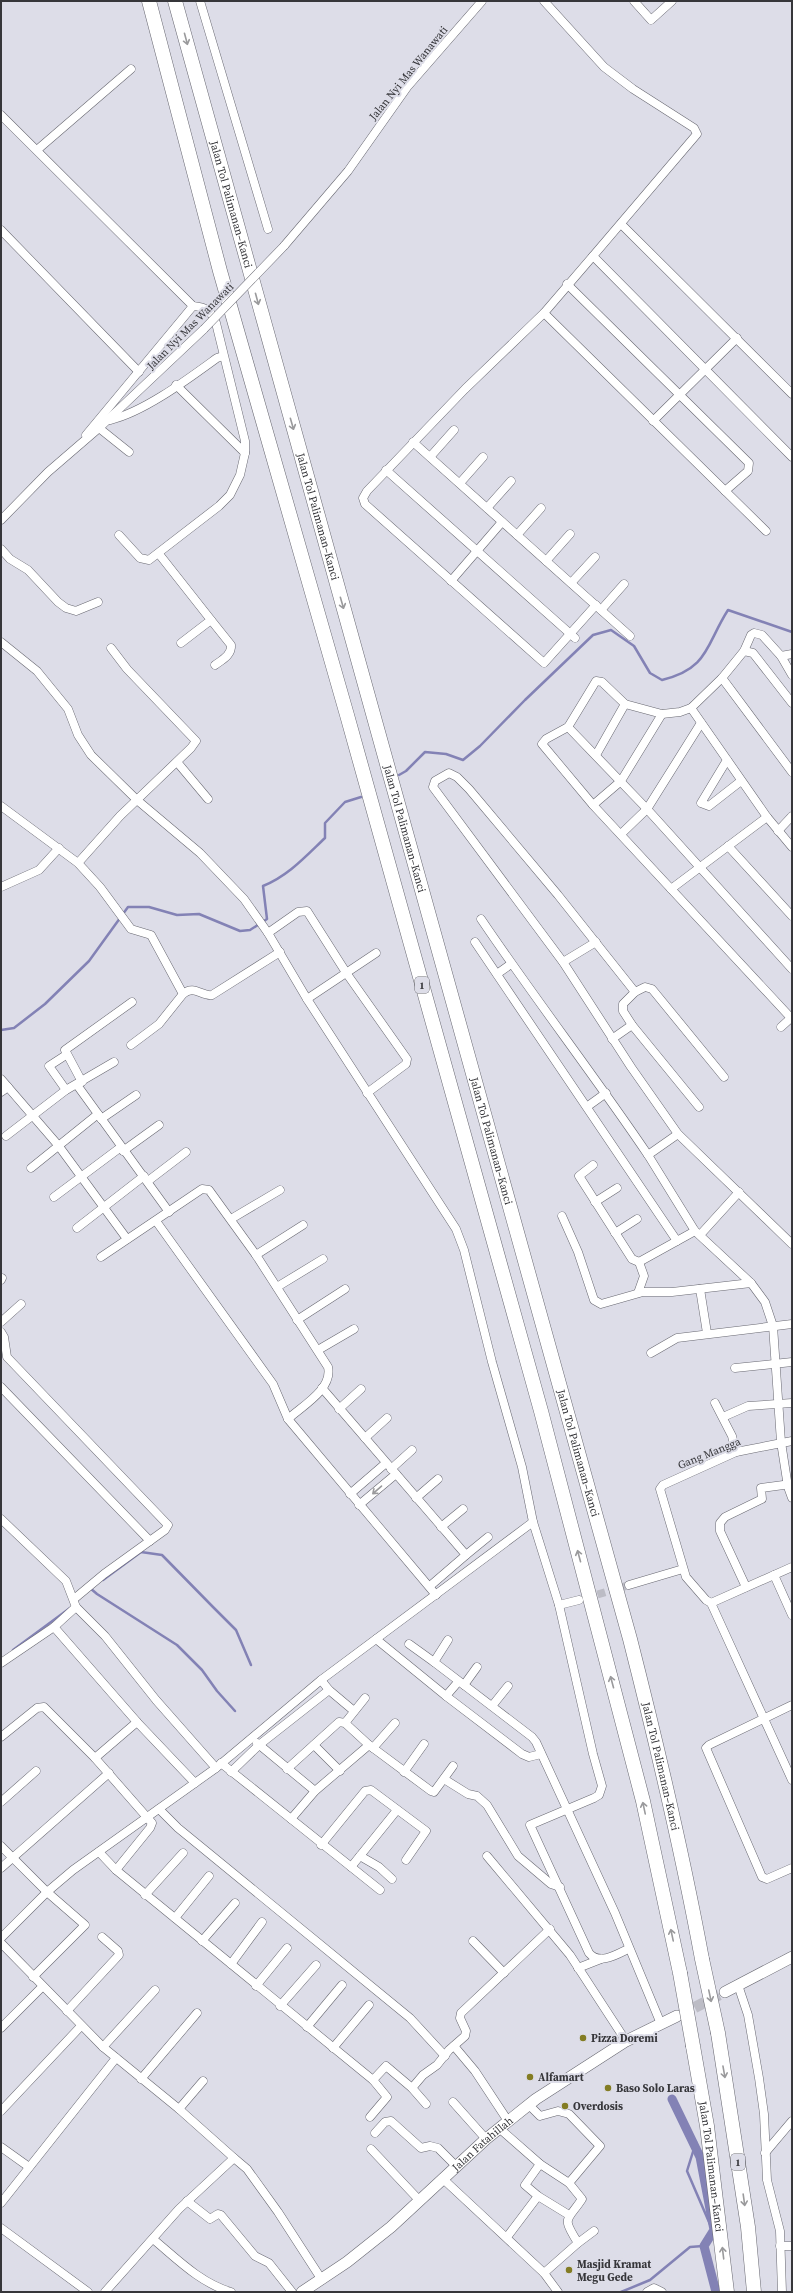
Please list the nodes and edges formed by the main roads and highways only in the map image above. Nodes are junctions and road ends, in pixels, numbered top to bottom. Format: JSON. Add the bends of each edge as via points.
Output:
{"nodes":[{"id":1,"x":149,"y":1,"type":"edge"},
{"id":2,"x":175,"y":1,"type":"edge"},
{"id":3,"x":727,"y":2292,"type":"edge"},
{"id":4,"x":754,"y":2292,"type":"edge"}],
"edges":[{"from":3,"to":1,"type":"highway","name":"Jalan Tol Palimanan–Kanci","number":"1","one_way":true,"bridge":true,"via":[[707,2126],[680,1973],[643,1800],[541,1411],[220,271]]},
{"from":2,"to":4,"type":"highway","name":"Jalan Tol Palimanan–Kanci","number":"1","one_way":true,"bridge":true,"via":[[628,1631],[669,1792],[718,2033],[748,2227]]}]}
